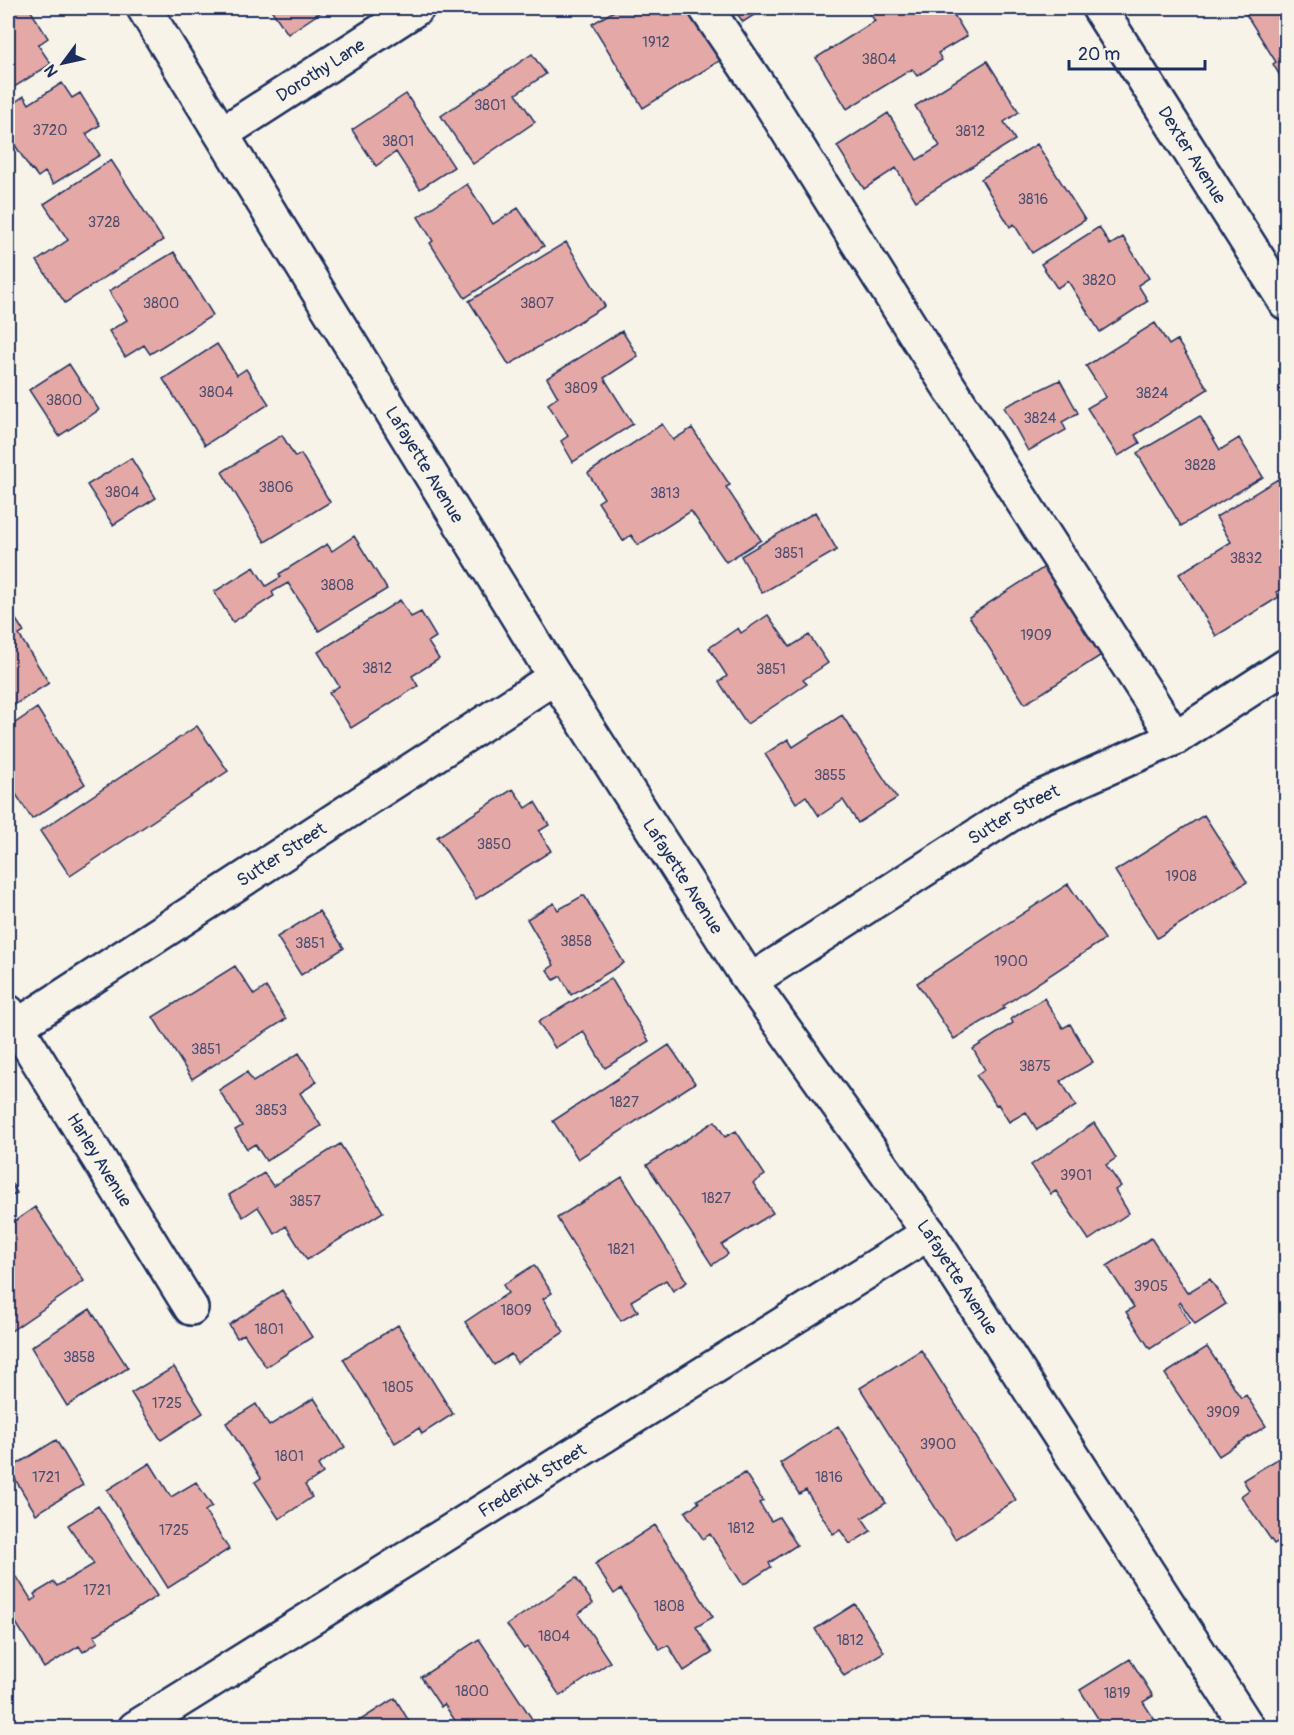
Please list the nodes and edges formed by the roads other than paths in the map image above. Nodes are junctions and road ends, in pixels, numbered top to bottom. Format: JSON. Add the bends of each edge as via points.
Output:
{"nodes":[{"id":1,"x":144,"y":8,"type":"edge"},
{"id":2,"x":417,"y":8,"type":"edge"},
{"id":3,"x":706,"y":8,"type":"edge"},
{"id":4,"x":1099,"y":8,"type":"edge"},
{"id":5,"x":223,"y":133,"type":"junction"},
{"id":6,"x":1287,"y":303,"type":"edge"},
{"id":7,"x":1287,"y":666,"type":"edge"},
{"id":8,"x":555,"y":677,"type":"junction"},
{"id":9,"x":1175,"y":738,"type":"junction"},
{"id":10,"x":750,"y":981,"type":"junction"},
{"id":11,"x":10,"y":1023,"type":"edge"},
{"id":12,"x":929,"y":1233,"type":"junction"},
{"id":13,"x":191,"y":1308,"type":"dead end"},
{"id":14,"x":135,"y":1728,"type":"edge"},
{"id":15,"x":1248,"y":1728,"type":"edge"}],
"edges":[{"from":1,"to":5,"type":"street","name":"Lafayette Avenue"},
{"from":2,"to":5,"type":"street","name":"Dorothy Lane"},
{"from":3,"to":9,"type":"street"},
{"from":4,"to":6,"type":"street","name":"Dexter Avenue"},
{"from":5,"to":8,"type":"street","name":"Lafayette Avenue"},
{"from":7,"to":9,"type":"street","name":"Sutter Street"},
{"from":8,"to":10,"type":"street","name":"Lafayette Avenue"},
{"from":8,"to":11,"type":"street","name":"Sutter Street"},
{"from":9,"to":10,"type":"street","name":"Sutter Street","via":[[1028,803]]},
{"from":10,"to":12,"type":"street","name":"Lafayette Avenue"},
{"from":11,"to":13,"type":"street","name":"Harley Avenue"},
{"from":12,"to":14,"type":"street","name":"Frederick Street"},
{"from":12,"to":15,"type":"street","name":"Lafayette Avenue"}]}
